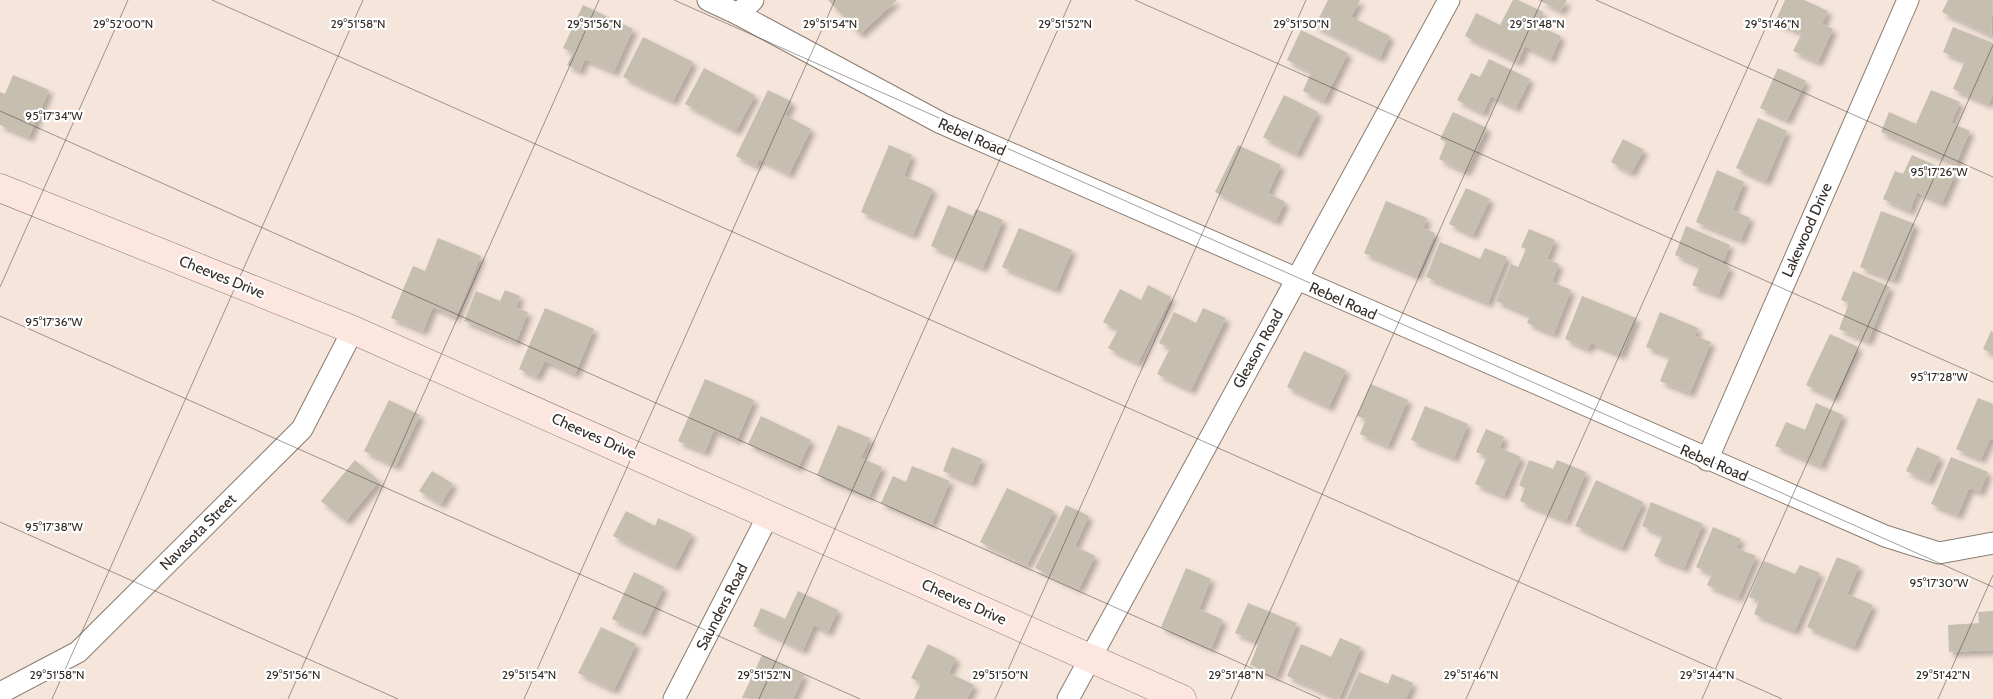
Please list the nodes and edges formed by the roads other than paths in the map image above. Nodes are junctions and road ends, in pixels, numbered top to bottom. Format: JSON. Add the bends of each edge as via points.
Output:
{"nodes":[{"id":1,"x":708,"y":0,"type":"edge"},
{"id":2,"x":1449,"y":0,"type":"edge"},
{"id":3,"x":1908,"y":0,"type":"edge"},
{"id":4,"x":746,"y":7,"type":"edge"},
{"id":5,"x":0,"y":188,"type":"edge"},
{"id":6,"x":1296,"y":280,"type":"junction"},
{"id":7,"x":353,"y":330,"type":"junction"},
{"id":8,"x":1707,"y":460,"type":"junction"},
{"id":9,"x":769,"y":514,"type":"junction"},
{"id":10,"x":1993,"y":543,"type":"edge"},
{"id":11,"x":1090,"y":659,"type":"junction"},
{"id":12,"x":0,"y":693,"type":"edge"},
{"id":13,"x":674,"y":699,"type":"edge"},
{"id":14,"x":1068,"y":699,"type":"edge"},
{"id":15,"x":1182,"y":699,"type":"edge"}],
"edges":[{"from":1,"to":4,"type":"street","name":"Rebel Road"},
{"from":2,"to":6,"type":"street","name":"Gleason Road"},
{"from":3,"to":8,"type":"street","name":"Lakewood Drive"},
{"from":4,"to":6,"type":"street","name":"Rebel Road","via":[[942,124]]},
{"from":5,"to":7,"type":"street","name":"Cheeves Drive"},
{"from":6,"to":8,"type":"street","name":"Rebel Road"},
{"from":6,"to":11,"type":"street","name":"Gleason Road"},
{"from":7,"to":9,"type":"street","name":"Cheeves Drive"},
{"from":7,"to":12,"type":"street","name":"Navasota Street","via":[[302,430],[78,652]]},
{"from":8,"to":10,"type":"street","name":"Rebel Road","via":[[1885,536],[1939,553]]},
{"from":9,"to":11,"type":"street","name":"Cheeves Drive"},
{"from":9,"to":13,"type":"street","name":"Saunders Road"},
{"from":11,"to":14,"type":"street","name":"Gleason Road"},
{"from":11,"to":15,"type":"street","name":"Cheeves Drive"}]}
